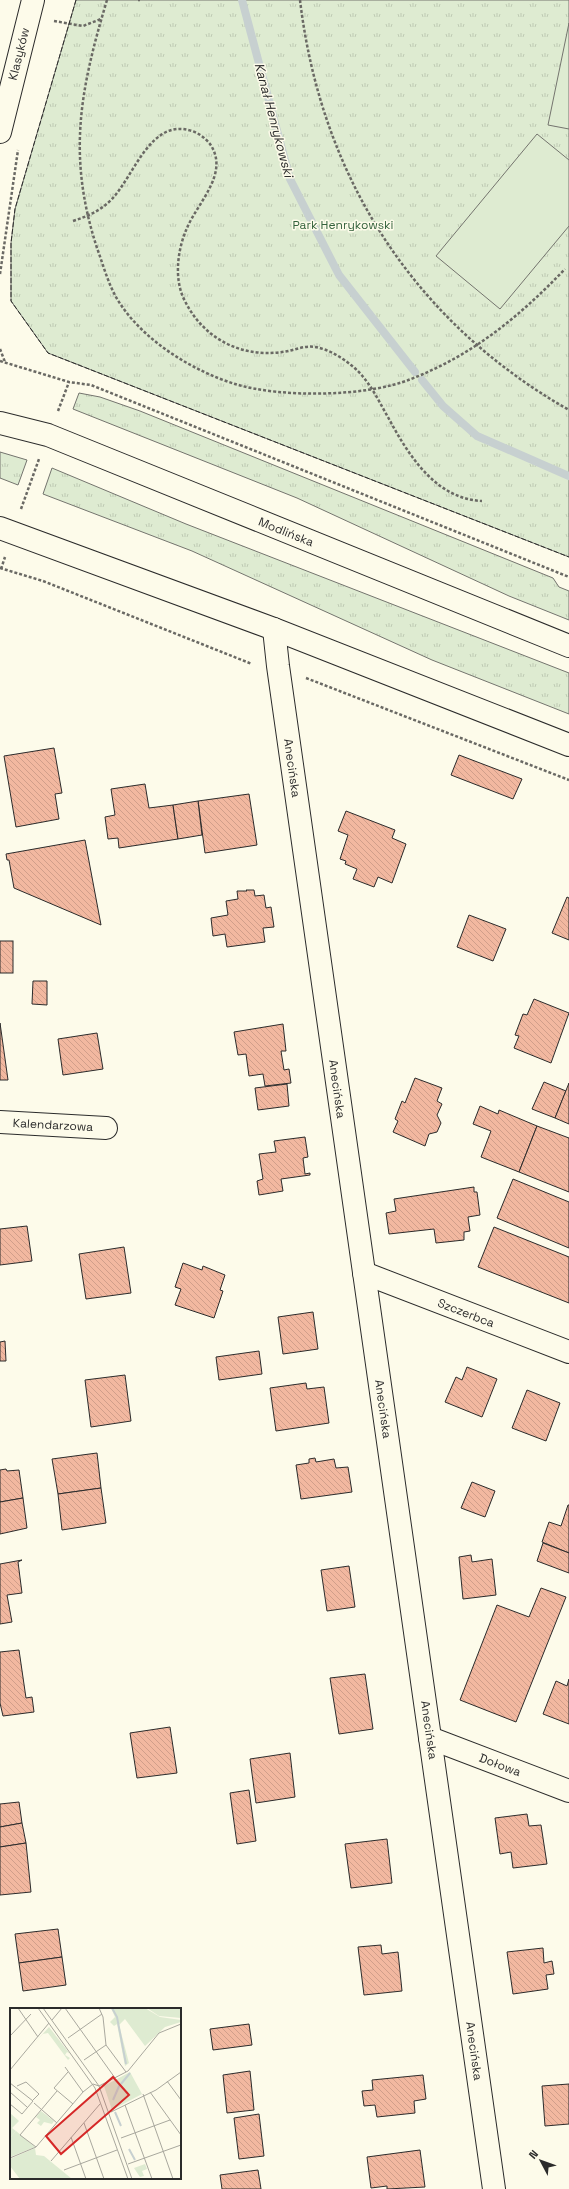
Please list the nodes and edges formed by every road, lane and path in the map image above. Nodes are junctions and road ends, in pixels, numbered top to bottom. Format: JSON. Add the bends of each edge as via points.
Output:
{"nodes":[{"id":1,"x":33,"y":0,"type":"edge"},
{"id":2,"x":107,"y":0,"type":"edge"},
{"id":3,"x":300,"y":0,"type":"edge"},
{"id":4,"x":47,"y":19,"type":"dead end"},
{"id":5,"x":101,"y":19,"type":"junction"},
{"id":6,"x":0,"y":132,"type":"edge"},
{"id":7,"x":88,"y":216,"type":"junction"},
{"id":8,"x":73,"y":221,"type":"dead end"},
{"id":9,"x":565,"y":269,"type":"dead end"},
{"id":10,"x":476,"y":345,"type":"junction"},
{"id":11,"x":0,"y":349,"type":"edge"},
{"id":12,"x":0,"y":361,"type":"edge"},
{"id":13,"x":5,"y":362,"type":"junction"},
{"id":14,"x":69,"y":382,"type":"junction"},
{"id":15,"x":373,"y":390,"type":"junction"},
{"id":16,"x":569,"y":410,"type":"edge"},
{"id":17,"x":0,"y":423,"type":"edge"},
{"id":18,"x":48,"y":435,"type":"junction"},
{"id":19,"x":482,"y":501,"type":"dead end"},
{"id":20,"x":4,"y":526,"type":"edge"},
{"id":21,"x":1,"y":569,"type":"edge"},
{"id":22,"x":569,"y":577,"type":"edge"},
{"id":23,"x":274,"y":630,"type":"junction"},
{"id":24,"x":569,"y":646,"type":"edge"},
{"id":25,"x":278,"y":666,"type":"junction"},
{"id":26,"x":569,"y":745,"type":"edge"},
{"id":27,"x":569,"y":780,"type":"edge"},
{"id":28,"x":0,"y":1122,"type":"edge"},
{"id":29,"x":106,"y":1128,"type":"dead end"},
{"id":30,"x":364,"y":1273,"type":"junction"},
{"id":31,"x":569,"y":1352,"type":"edge"},
{"id":32,"x":430,"y":1738,"type":"junction"},
{"id":33,"x":569,"y":1791,"type":"edge"},
{"id":34,"x":494,"y":2189,"type":"edge"}],
"edges":[{"from":1,"to":6,"type":"street","name":"Klasyków"},
{"from":2,"to":5,"type":"path"},
{"from":3,"to":10,"type":"path","via":[[316,83],[337,150],[366,212],[405,270],[437,308]]},
{"from":4,"to":5,"type":"path","via":[[83,26]]},
{"from":5,"to":7,"type":"path","via":[[85,82],[79,147]]},
{"from":7,"to":8,"type":"path"},
{"from":7,"to":15,"type":"path","via":[[107,276],[120,304],[146,334],[183,360],[219,379],[252,389],[325,393]]},
{"from":7,"to":15,"type":"path","via":[[101,209],[117,193],[156,138],[168,131],[181,129],[194,132],[206,140],[215,151],[217,163],[214,180],[186,229],[178,262],[183,296],[199,323],[209,334],[221,341],[252,352],[284,352],[313,346],[325,349],[351,365]]},
{"from":9,"to":10,"type":"path","via":[[531,304]]},
{"from":10,"to":15,"type":"path","via":[[457,358],[416,377]]},
{"from":10,"to":16,"type":"path","via":[[523,381]]},
{"from":11,"to":13,"type":"path"},
{"from":12,"to":13,"type":"path"},
{"from":13,"to":14,"type":"path"},
{"from":14,"to":18,"type":"path"},
{"from":14,"to":22,"type":"path","via":[[91,385]]},
{"from":15,"to":19,"type":"path","via":[[407,450],[423,471],[454,496]]},
{"from":17,"to":18,"type":"street","name":"Modlińska"},
{"from":18,"to":20,"type":"path"},
{"from":18,"to":24,"type":"street","name":"Modlińska"},
{"from":20,"to":21,"type":"path"},
{"from":20,"to":23,"type":"street"},
{"from":21,"to":25,"type":"path","via":[[43,581],[257,666]]},
{"from":23,"to":25,"type":"street","name":"Anecińska"},
{"from":23,"to":26,"type":"street"},
{"from":25,"to":27,"type":"path"},
{"from":25,"to":30,"type":"street","name":"Anecińska"},
{"from":28,"to":29,"type":"street","name":"Kalendarzowa"},
{"from":30,"to":31,"type":"street","name":"Szczerbca"},
{"from":30,"to":32,"type":"street","name":"Anecińska"},
{"from":32,"to":33,"type":"street","name":"Dołowa"},
{"from":32,"to":34,"type":"street","name":"Anecińska"}]}
